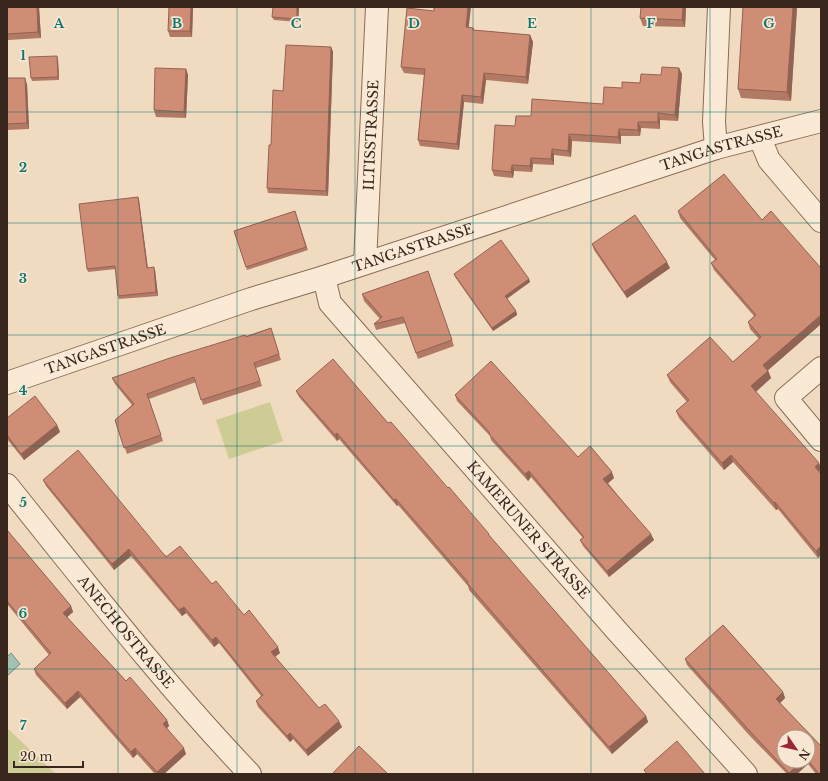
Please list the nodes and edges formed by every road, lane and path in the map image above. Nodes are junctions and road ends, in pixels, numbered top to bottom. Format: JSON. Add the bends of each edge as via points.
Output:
{"nodes":[{"id":1,"x":377,"y":7,"type":"edge"},
{"id":2,"x":719,"y":7,"type":"edge"},
{"id":3,"x":821,"y":121,"type":"edge"},
{"id":4,"x":760,"y":138,"type":"junction"},
{"id":5,"x":716,"y":148,"type":"junction"},
{"id":6,"x":821,"y":221,"type":"edge"},
{"id":7,"x":366,"y":263,"type":"junction"},
{"id":8,"x":324,"y":277,"type":"junction"},
{"id":9,"x":821,"y":368,"type":"edge"},
{"id":10,"x":7,"y":383,"type":"edge"},
{"id":11,"x":821,"y":440,"type":"edge"},
{"id":12,"x":7,"y":485,"type":"edge"},
{"id":13,"x":250,"y":774,"type":"edge"},
{"id":14,"x":746,"y":774,"type":"edge"}],
"edges":[{"from":1,"to":7,"type":"street","name":"ILTISSTRASSE"},
{"from":2,"to":5,"type":"street","via":[[714,122]]},
{"from":3,"to":4,"type":"street","name":"TANGASTRASSE"},
{"from":4,"to":5,"type":"street","name":"TANGASTRASSE"},
{"from":4,"to":6,"type":"street","via":[[769,160]]},
{"from":5,"to":7,"type":"street","name":"TANGASTRASSE"},
{"from":7,"to":8,"type":"street","name":"TANGASTRASSE"},
{"from":8,"to":10,"type":"street","name":"TANGASTRASSE","via":[[251,299]]},
{"from":8,"to":14,"type":"street","name":"KAMERUNER STRASSE","via":[[330,303],[617,631]]},
{"from":9,"to":11,"type":"street","via":[[786,398]]},
{"from":12,"to":13,"type":"street","name":"ANECHOSTRASSE","via":[[115,619],[219,742]]}]}
